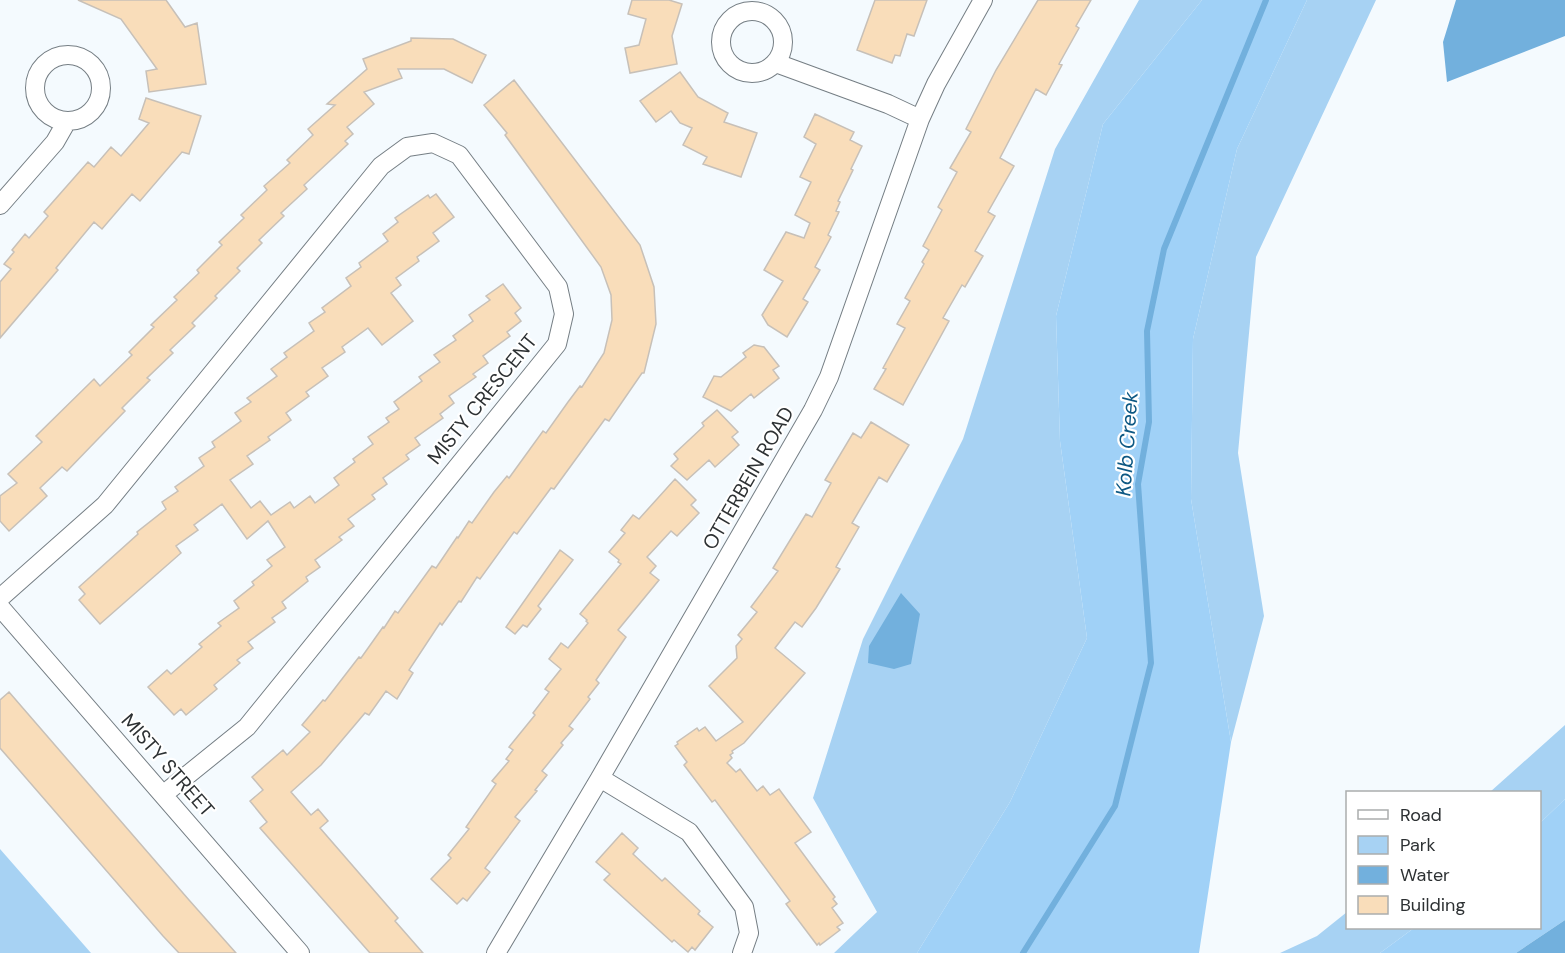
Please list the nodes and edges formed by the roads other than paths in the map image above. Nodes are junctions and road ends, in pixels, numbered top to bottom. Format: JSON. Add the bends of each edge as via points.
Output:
{"nodes":[{"id":1,"x":983,"y":0,"type":"edge"},
{"id":2,"x":776,"y":63,"type":"dead end"},
{"id":3,"x":920,"y":119,"type":"junction"},
{"id":4,"x":67,"y":121,"type":"dead end"},
{"id":5,"x":0,"y":205,"type":"edge"},
{"id":6,"x":0,"y":598,"type":"edge"},
{"id":7,"x":0,"y":607,"type":"edge"},
{"id":8,"x":600,"y":778,"type":"junction"},
{"id":9,"x":164,"y":794,"type":"junction"},
{"id":10,"x":300,"y":953,"type":"edge"},
{"id":11,"x":496,"y":953,"type":"edge"},
{"id":12,"x":742,"y":953,"type":"edge"}],
"edges":[{"from":1,"to":3,"type":"street","name":"OTTERBEIN ROAD"},
{"from":2,"to":3,"type":"street"},
{"from":3,"to":8,"type":"street","name":"OTTERBEIN ROAD","via":[[830,377]]},
{"from":4,"to":5,"type":"street","via":[[56,141]]},
{"from":6,"to":9,"type":"street","name":"MISTY CRESCENT","via":[[105,505],[381,166],[407,147],[433,143],[459,155],[558,287],[564,314],[556,344],[247,727]]},
{"from":7,"to":9,"type":"street","name":"MISTY STREET"},
{"from":8,"to":11,"type":"street","name":"OTTERBEIN ROAD"},
{"from":8,"to":12,"type":"street","via":[[689,832],[744,907],[749,933]]},
{"from":9,"to":10,"type":"street","name":"MISTY STREET"}]}
